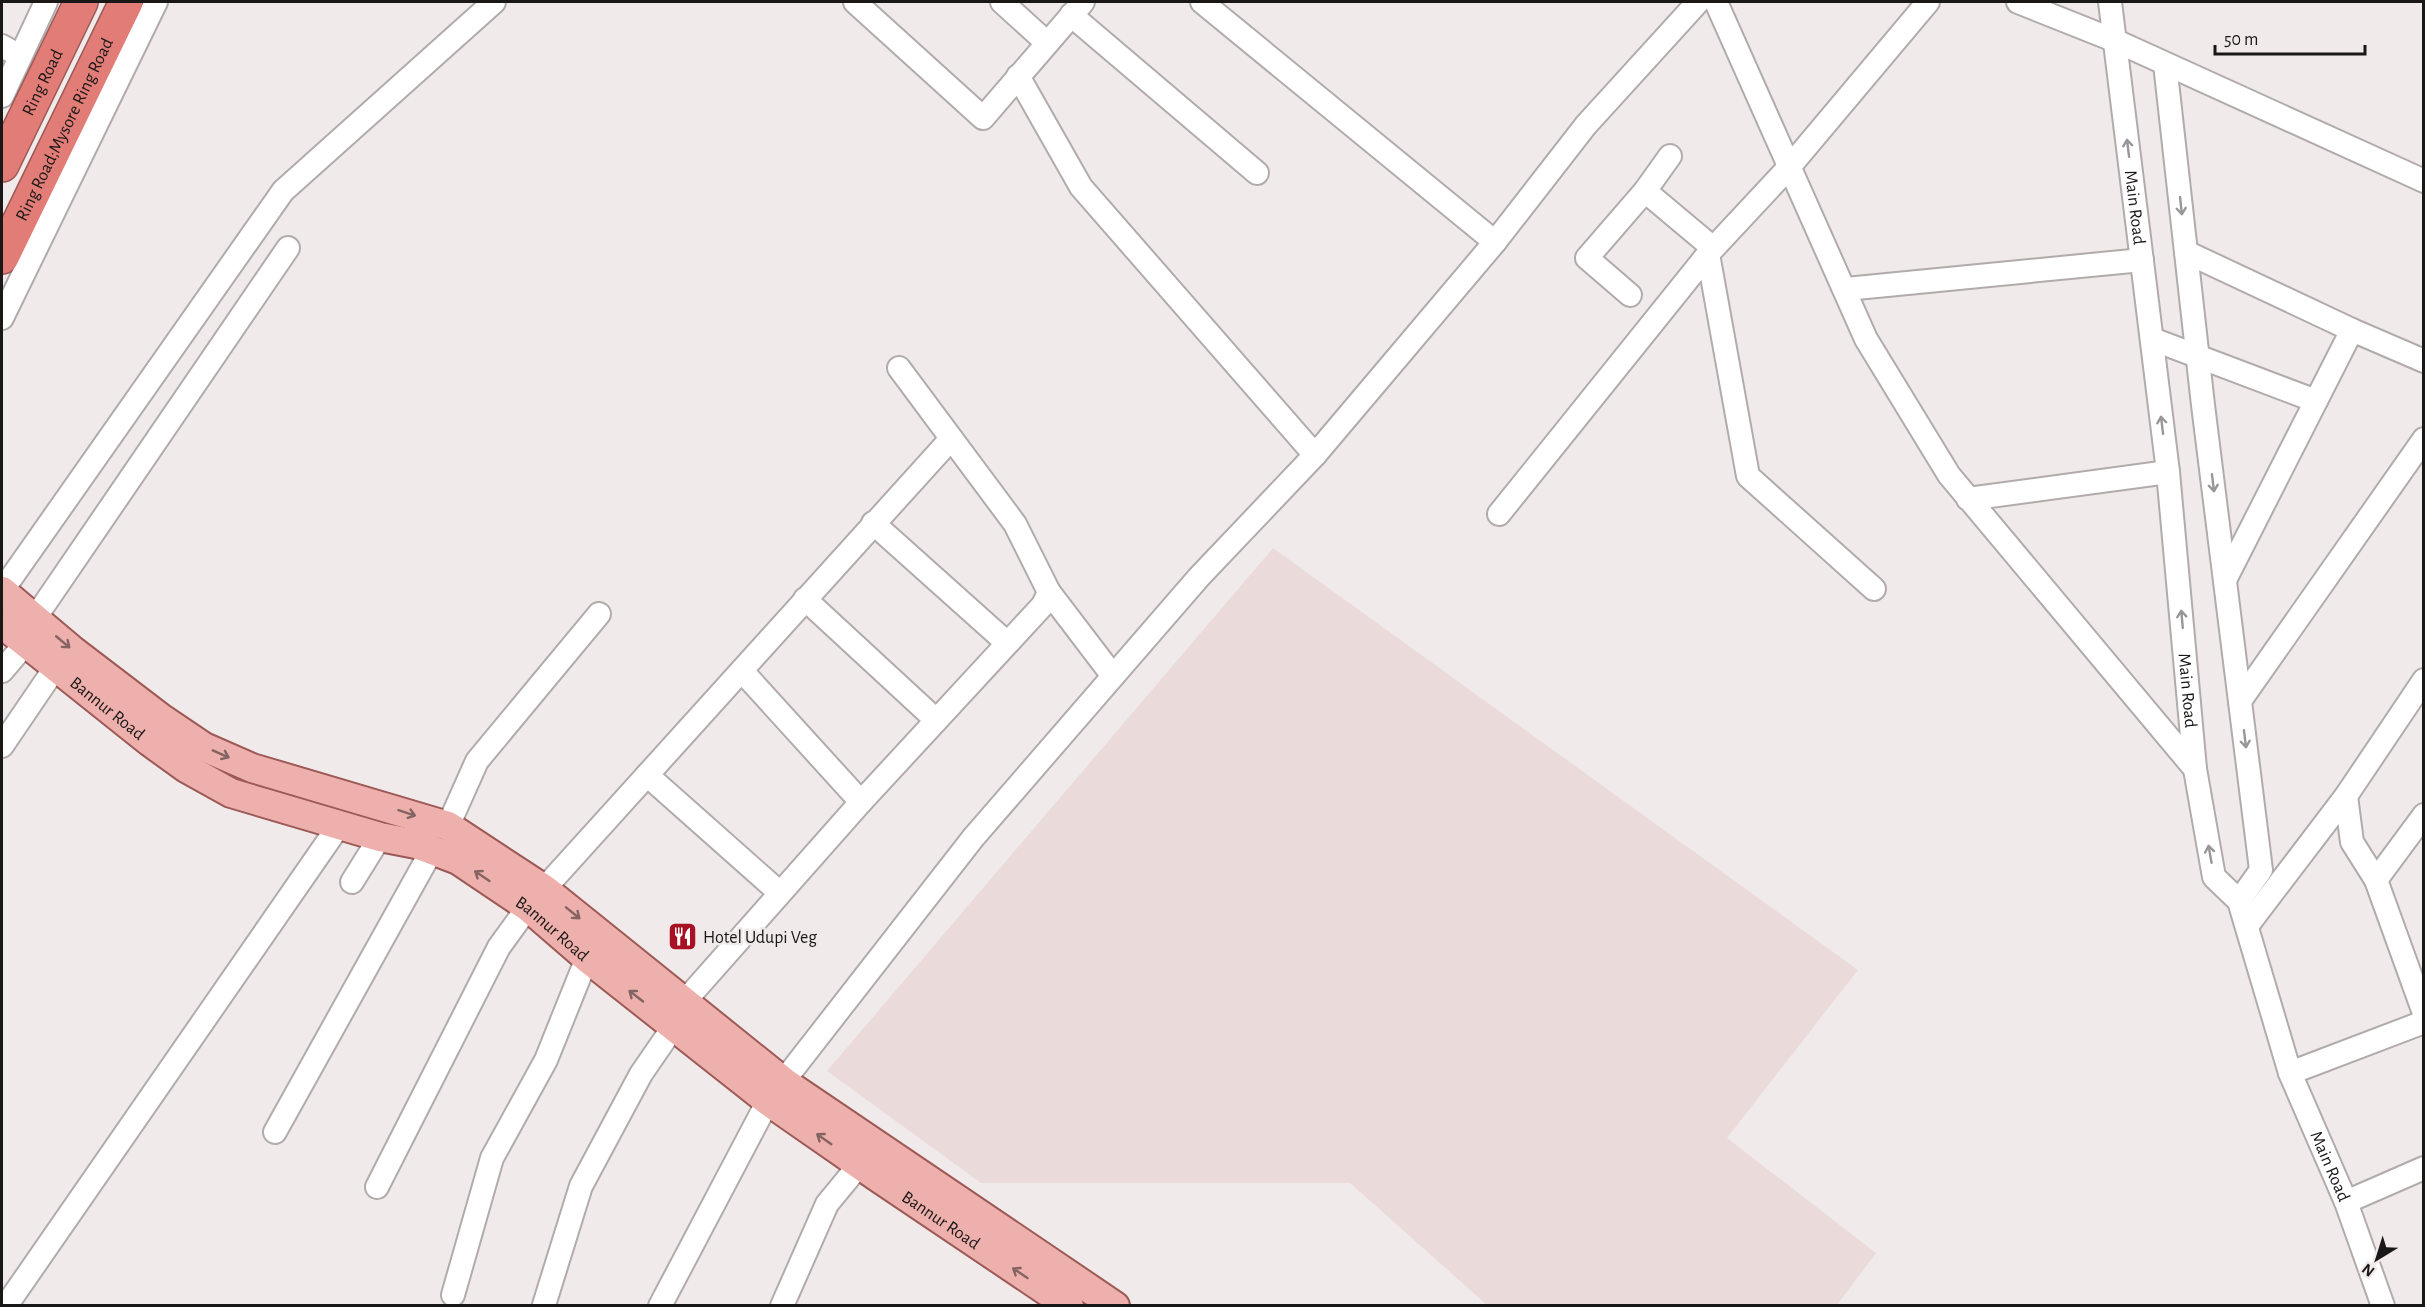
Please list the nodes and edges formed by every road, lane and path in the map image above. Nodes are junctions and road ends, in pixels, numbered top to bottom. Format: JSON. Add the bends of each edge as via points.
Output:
{"nodes":[{"id":1,"x":46,"y":2,"type":"edge"},
{"id":2,"x":81,"y":2,"type":"edge"},
{"id":3,"x":126,"y":2,"type":"edge"},
{"id":4,"x":156,"y":2,"type":"edge"},
{"id":5,"x":494,"y":2,"type":"edge"},
{"id":6,"x":855,"y":2,"type":"edge"},
{"id":7,"x":1002,"y":2,"type":"edge"},
{"id":8,"x":1202,"y":2,"type":"edge"},
{"id":9,"x":1698,"y":2,"type":"edge"},
{"id":10,"x":1716,"y":2,"type":"edge"},
{"id":11,"x":1928,"y":2,"type":"edge"},
{"id":12,"x":2018,"y":2,"type":"edge"},
{"id":13,"x":2110,"y":2,"type":"edge"},
{"id":14,"x":1077,"y":8,"type":"edge"},
{"id":15,"x":2116,"y":41,"type":"junction"},
{"id":16,"x":1046,"y":42,"type":"junction"},
{"id":17,"x":11,"y":51,"type":"edge"},
{"id":18,"x":2165,"y":64,"type":"junction"},
{"id":19,"x":1018,"y":76,"type":"junction"},
{"id":20,"x":2,"y":96,"type":"edge"},
{"id":21,"x":1670,"y":156,"type":"dead end"},
{"id":22,"x":2,"y":165,"type":"edge"},
{"id":23,"x":1791,"y":165,"type":"junction"},
{"id":24,"x":1257,"y":173,"type":"dead end"},
{"id":25,"x":2424,"y":181,"type":"edge"},
{"id":26,"x":1645,"y":190,"type":"junction"},
{"id":27,"x":1495,"y":242,"type":"junction"},
{"id":28,"x":288,"y":248,"type":"dead end"},
{"id":29,"x":1711,"y":251,"type":"junction"},
{"id":30,"x":2186,"y":252,"type":"junction"},
{"id":31,"x":2,"y":258,"type":"edge"},
{"id":32,"x":2142,"y":260,"type":"junction"},
{"id":33,"x":1846,"y":289,"type":"junction"},
{"id":34,"x":1630,"y":295,"type":"dead end"},
{"id":35,"x":2,"y":318,"type":"edge"},
{"id":36,"x":2352,"y":330,"type":"junction"},
{"id":37,"x":2152,"y":339,"type":"junction"},
{"id":38,"x":2198,"y":355,"type":"junction"},
{"id":39,"x":2424,"y":361,"type":"edge"},
{"id":40,"x":899,"y":368,"type":"dead end"},
{"id":41,"x":2316,"y":401,"type":"junction"},
{"id":42,"x":950,"y":440,"type":"junction"},
{"id":43,"x":2424,"y":440,"type":"edge"},
{"id":44,"x":1315,"y":454,"type":"junction"},
{"id":45,"x":2168,"y":472,"type":"junction"},
{"id":46,"x":1968,"y":499,"type":"junction"},
{"id":47,"x":1499,"y":514,"type":"dead end"},
{"id":48,"x":873,"y":523,"type":"junction"},
{"id":49,"x":2225,"y":580,"type":"junction"},
{"id":50,"x":1874,"y":589,"type":"dead end"},
{"id":51,"x":2,"y":591,"type":"edge"},
{"id":52,"x":1049,"y":591,"type":"junction"},
{"id":53,"x":805,"y":599,"type":"junction"},
{"id":54,"x":599,"y":614,"type":"dead end"},
{"id":55,"x":2,"y":624,"type":"edge"},
{"id":56,"x":30,"y":631,"type":"junction"},
{"id":57,"x":1006,"y":642,"type":"junction"},
{"id":58,"x":55,"y":668,"type":"junction"},
{"id":59,"x":2,"y":671,"type":"edge"},
{"id":60,"x":742,"y":671,"type":"junction"},
{"id":61,"x":1113,"y":676,"type":"junction"},
{"id":62,"x":2424,"y":680,"type":"edge"},
{"id":63,"x":2240,"y":701,"type":"junction"},
{"id":64,"x":936,"y":720,"type":"junction"},
{"id":65,"x":2,"y":746,"type":"edge"},
{"id":66,"x":2196,"y":769,"type":"junction"},
{"id":67,"x":647,"y":776,"type":"junction"},
{"id":68,"x":2346,"y":796,"type":"junction"},
{"id":69,"x":861,"y":802,"type":"junction"},
{"id":70,"x":2423,"y":816,"type":"edge"},
{"id":71,"x":340,"y":824,"type":"junction"},
{"id":72,"x":448,"y":826,"type":"junction"},
{"id":73,"x":380,"y":837,"type":"junction"},
{"id":74,"x":432,"y":850,"type":"junction"},
{"id":75,"x":2376,"y":880,"type":"junction"},
{"id":76,"x":352,"y":882,"type":"dead end"},
{"id":77,"x":780,"y":893,"type":"junction"},
{"id":78,"x":536,"y":898,"type":"junction"},
{"id":79,"x":2239,"y":902,"type":"junction"},
{"id":80,"x":2247,"y":926,"type":"junction"},
{"id":81,"x":587,"y":958,"type":"junction"},
{"id":82,"x":2424,"y":1013,"type":"edge"},
{"id":83,"x":680,"y":1014,"type":"junction"},
{"id":84,"x":2424,"y":1022,"type":"edge"},
{"id":85,"x":2290,"y":1073,"type":"junction"},
{"id":86,"x":776,"y":1091,"type":"junction"},
{"id":87,"x":275,"y":1132,"type":"dead end"},
{"id":88,"x":860,"y":1164,"type":"junction"},
{"id":89,"x":2424,"y":1168,"type":"edge"},
{"id":90,"x":377,"y":1187,"type":"dead end"},
{"id":91,"x":2346,"y":1202,"type":"junction"},
{"id":92,"x":453,"y":1295,"type":"dead end"},
{"id":93,"x":6,"y":1305,"type":"edge"},
{"id":94,"x":544,"y":1305,"type":"edge"},
{"id":95,"x":660,"y":1305,"type":"edge"},
{"id":96,"x":782,"y":1305,"type":"edge"},
{"id":97,"x":1069,"y":1305,"type":"edge"},
{"id":98,"x":1115,"y":1305,"type":"edge"},
{"id":99,"x":2383,"y":1305,"type":"edge"}],
"edges":[{"from":1,"to":17,"type":"street"},
{"from":2,"to":22,"type":"highway","name":"Ring Road"},
{"from":3,"to":31,"type":"highway","name":"Ring Road;Mysore Ring Road"},
{"from":4,"to":35,"type":"street"},
{"from":5,"to":51,"type":"street","via":[[283,191]]},
{"from":6,"to":19,"type":"street","via":[[983,118]]},
{"from":7,"to":16,"type":"street"},
{"from":8,"to":27,"type":"street"},
{"from":9,"to":27,"type":"street","via":[[1586,125]]},
{"from":10,"to":23,"type":"street"},
{"from":11,"to":23,"type":"street"},
{"from":12,"to":15,"type":"street"},
{"from":13,"to":15,"type":"street","name":"Main Road"},
{"from":14,"to":16,"type":"street"},
{"from":14,"to":24,"type":"street"},
{"from":15,"to":18,"type":"street"},
{"from":32,"to":15,"type":"street","name":"Main Road","one_way":true},
{"from":16,"to":19,"type":"street"},
{"from":17,"to":20,"type":"street"},
{"from":18,"to":25,"type":"street"},
{"from":18,"to":30,"type":"street","one_way":true},
{"from":19,"to":44,"type":"street","via":[[1081,187]]},
{"from":21,"to":26,"type":"street"},
{"from":23,"to":29,"type":"street"},
{"from":23,"to":33,"type":"street"},
{"from":26,"to":29,"type":"street"},
{"from":26,"to":34,"type":"street","via":[[1587,258]]},
{"from":27,"to":44,"type":"street"},
{"from":28,"to":56,"type":"street"},
{"from":29,"to":47,"type":"street"},
{"from":29,"to":50,"type":"street","via":[[1748,477]]},
{"from":30,"to":36,"type":"street"},
{"from":30,"to":38,"type":"street"},
{"from":32,"to":33,"type":"street"},
{"from":32,"to":37,"type":"street","name":"Main Road"},
{"from":33,"to":46,"type":"street","via":[[1866,339],[1949,475]]},
{"from":36,"to":39,"type":"street"},
{"from":36,"to":41,"type":"street"},
{"from":37,"to":38,"type":"street"},
{"from":45,"to":37,"type":"street","name":"Main Road","one_way":true},
{"from":38,"to":41,"type":"street"},
{"from":38,"to":49,"type":"street","one_way":true},
{"from":40,"to":42,"type":"street"},
{"from":41,"to":49,"type":"street"},
{"from":42,"to":48,"type":"street"},
{"from":42,"to":52,"type":"street","via":[[1015,524]]},
{"from":43,"to":63,"type":"street"},
{"from":44,"to":61,"type":"street","via":[[1199,577]]},
{"from":45,"to":46,"type":"street"},
{"from":66,"to":45,"type":"street","name":"Main Road","one_way":true},
{"from":46,"to":66,"type":"street"},
{"from":48,"to":53,"type":"street"},
{"from":48,"to":57,"type":"street"},
{"from":49,"to":63,"type":"street"},
{"from":51,"to":56,"type":"main road"},
{"from":52,"to":57,"type":"street","via":[[1043,605]]},
{"from":52,"to":61,"type":"street"},
{"from":53,"to":60,"type":"street"},
{"from":53,"to":64,"type":"street"},
{"from":54,"to":72,"type":"street","via":[[477,761]]},
{"from":55,"to":56,"type":"main road","name":"Bannur Road"},
{"from":56,"to":58,"type":"main road","name":"Bannur Road"},
{"from":56,"to":59,"type":"street"},
{"from":56,"to":72,"type":"main road","one_way":true,"via":[[204,747],[252,768]]},
{"from":57,"to":64,"type":"street"},
{"from":58,"to":65,"type":"street"},
{"from":58,"to":71,"type":"main road","name":"Bannur Road","via":[[186,768],[231,793]]},
{"from":60,"to":67,"type":"street"},
{"from":60,"to":69,"type":"street"},
{"from":61,"to":86,"type":"street","via":[[973,838]]},
{"from":62,"to":68,"type":"street"},
{"from":63,"to":79,"type":"street","one_way":true,"via":[[2261,870]]},
{"from":64,"to":69,"type":"street"},
{"from":79,"to":66,"type":"street","name":"Main Road","one_way":true,"via":[[2214,877]]},
{"from":67,"to":77,"type":"street"},
{"from":67,"to":78,"type":"street"},
{"from":68,"to":75,"type":"street","via":[[2352,842]]},
{"from":68,"to":80,"type":"street"},
{"from":69,"to":77,"type":"street"},
{"from":70,"to":75,"type":"street"},
{"from":71,"to":73,"type":"main road","name":"Bannur Road"},
{"from":71,"to":93,"type":"street"},
{"from":72,"to":78,"type":"main road"},
{"from":73,"to":74,"type":"main road","name":"Bannur Road"},
{"from":73,"to":76,"type":"street"},
{"from":78,"to":74,"type":"main road","name":"Bannur Road","one_way":true},
{"from":74,"to":87,"type":"street"},
{"from":75,"to":82,"type":"street"},
{"from":77,"to":83,"type":"street"},
{"from":78,"to":81,"type":"main road","name":"Bannur Road"},
{"from":78,"to":83,"type":"main road","one_way":true},
{"from":78,"to":90,"type":"street","via":[[499,947]]},
{"from":79,"to":80,"type":"street","name":"Main Road"},
{"from":80,"to":85,"type":"street","name":"Main Road"},
{"from":83,"to":81,"type":"main road","name":"Bannur Road","one_way":true},
{"from":81,"to":92,"type":"street","via":[[546,1060],[492,1158]]},
{"from":83,"to":86,"type":"main road","name":"Bannur Road"},
{"from":83,"to":94,"type":"street","via":[[641,1074],[581,1186]]},
{"from":84,"to":85,"type":"street"},
{"from":85,"to":91,"type":"street","name":"Main Road"},
{"from":88,"to":86,"type":"main road","name":"Bannur Road","one_way":true},
{"from":86,"to":95,"type":"street"},
{"from":86,"to":98,"type":"main road"},
{"from":88,"to":96,"type":"street","via":[[827,1204]]},
{"from":97,"to":88,"type":"main road","name":"Bannur Road","one_way":true},
{"from":89,"to":91,"type":"street"},
{"from":91,"to":99,"type":"street","name":"Main Road"}]}
